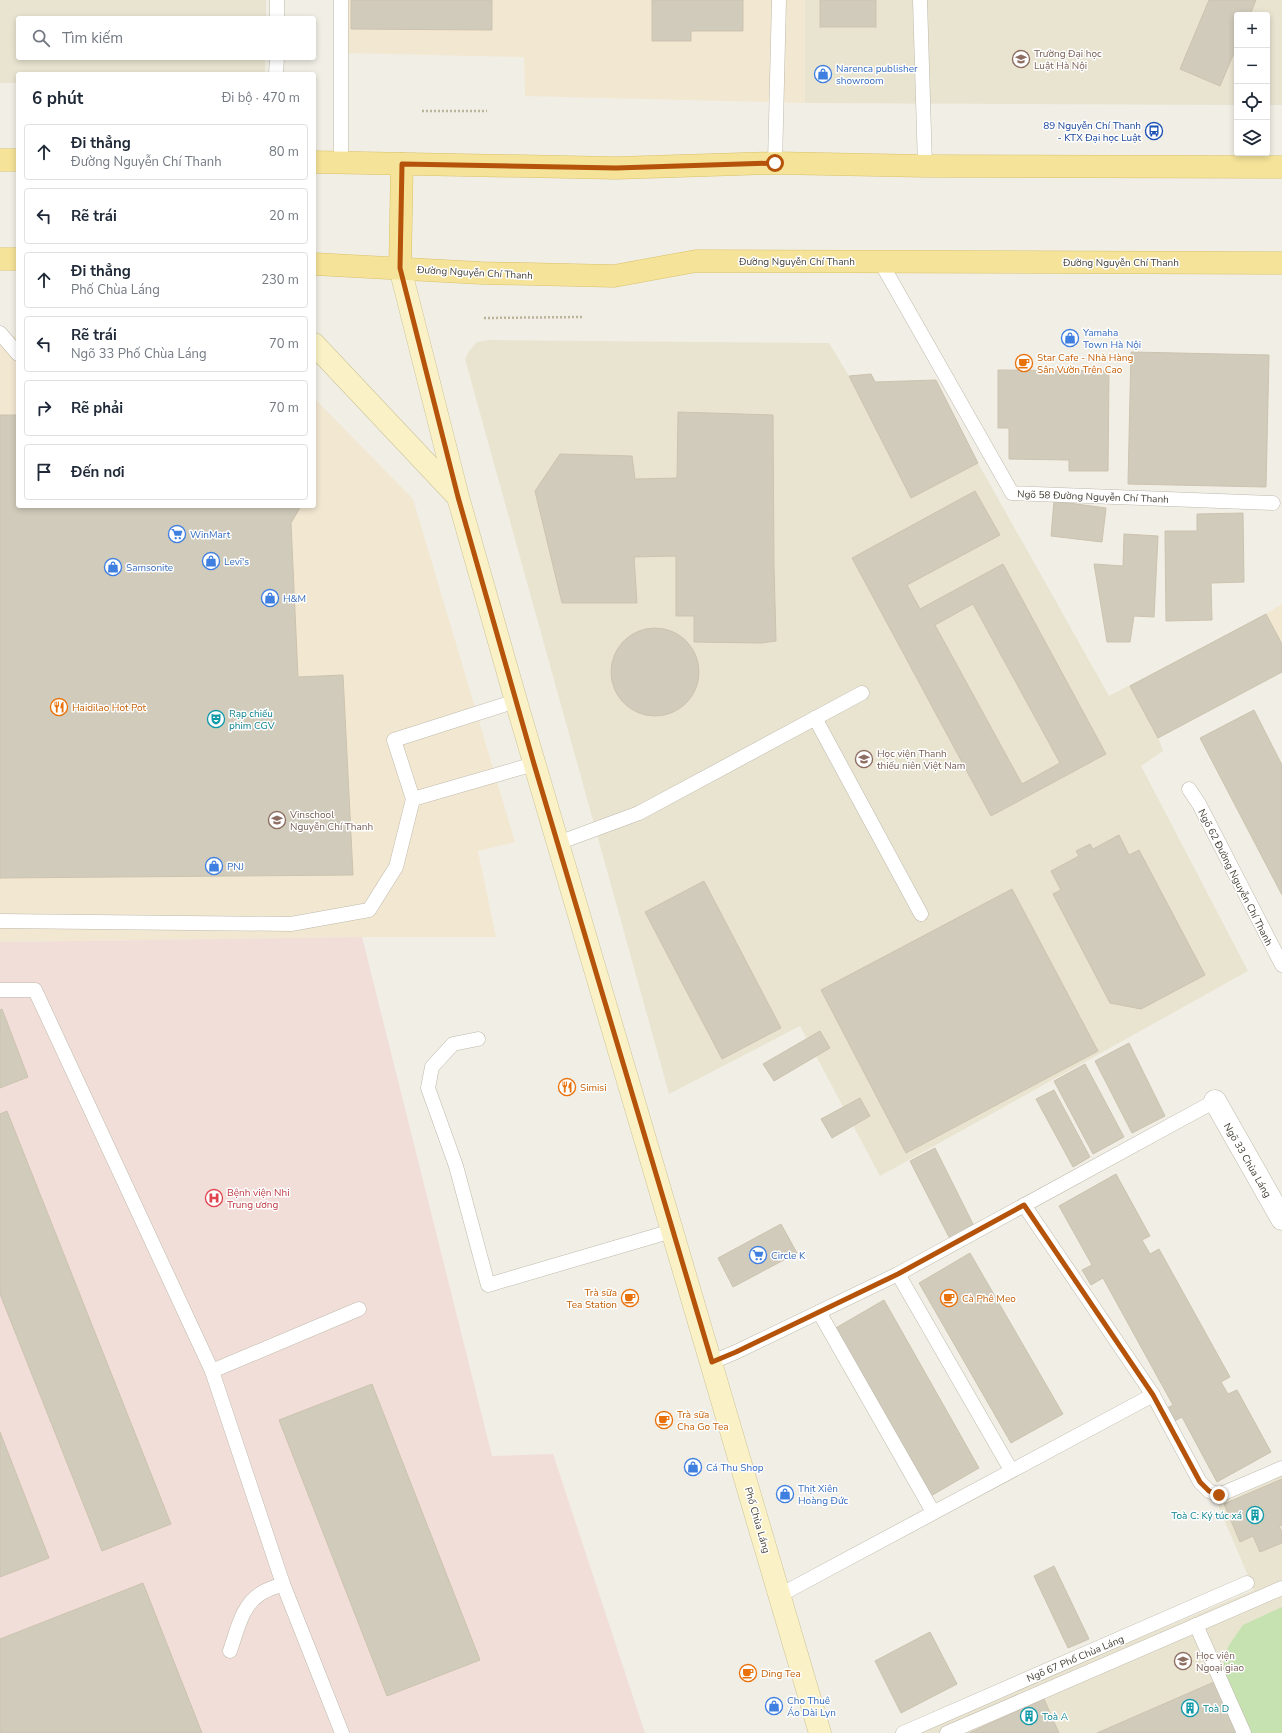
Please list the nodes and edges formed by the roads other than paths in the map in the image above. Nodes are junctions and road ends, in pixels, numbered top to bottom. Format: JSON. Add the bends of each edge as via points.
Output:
{"nodes":[{"id":1,"x":277,"y":0,"type":"edge"},
{"id":2,"x":341,"y":0,"type":"edge"},
{"id":3,"x":779,"y":0,"type":"edge"},
{"id":4,"x":920,"y":0,"type":"edge"},
{"id":5,"x":277,"y":16,"type":"edge"},
{"id":6,"x":277,"y":60,"type":"edge"},
{"id":7,"x":276,"y":72,"type":"edge"},
{"id":8,"x":0,"y":160,"type":"edge"},
{"id":9,"x":16,"y":160,"type":"edge"},
{"id":10,"x":316,"y":162,"type":"edge"},
{"id":11,"x":341,"y":163,"type":"junction"},
{"id":12,"x":775,"y":163,"type":"junction"},
{"id":13,"x":402,"y":164,"type":"junction"},
{"id":14,"x":926,"y":166,"type":"junction"},
{"id":15,"x":1282,"y":167,"type":"edge"},
{"id":16,"x":0,"y":259,"type":"edge"},
{"id":17,"x":16,"y":259,"type":"edge"},
{"id":18,"x":880,"y":261,"type":"junction"},
{"id":19,"x":1282,"y":263,"type":"edge"},
{"id":20,"x":316,"y":264,"type":"edge"},
{"id":21,"x":400,"y":268,"type":"junction"},
{"id":22,"x":0,"y":333,"type":"edge"},
{"id":23,"x":316,"y":346,"type":"edge"},
{"id":24,"x":16,"y":352,"type":"edge"},
{"id":25,"x":458,"y":497,"type":"junction"},
{"id":26,"x":1273,"y":503,"type":"dead end"},
{"id":27,"x":862,"y":693,"type":"dead end"},
{"id":28,"x":516,"y":701,"type":"junction"},
{"id":29,"x":815,"y":718,"type":"junction"},
{"id":30,"x":534,"y":764,"type":"junction"},
{"id":31,"x":1189,"y":789,"type":"dead end"},
{"id":32,"x":413,"y":798,"type":"junction"},
{"id":33,"x":558,"y":843,"type":"junction"},
{"id":34,"x":921,"y":914,"type":"dead end"},
{"id":35,"x":0,"y":921,"type":"edge"},
{"id":36,"x":1282,"y":964,"type":"edge"},
{"id":37,"x":0,"y":990,"type":"edge"},
{"id":38,"x":478,"y":1039,"type":"dead end"},
{"id":39,"x":1215,"y":1101,"type":"joint"},
{"id":40,"x":1024,"y":1205,"type":"junction"},
{"id":41,"x":1282,"y":1219,"type":"edge"},
{"id":42,"x":672,"y":1230,"type":"junction"},
{"id":43,"x":898,"y":1274,"type":"junction"},
{"id":44,"x":359,"y":1309,"type":"dead end"},
{"id":45,"x":819,"y":1312,"type":"junction"},
{"id":46,"x":712,"y":1362,"type":"junction"},
{"id":47,"x":212,"y":1371,"type":"junction"},
{"id":48,"x":1153,"y":1395,"type":"junction"},
{"id":49,"x":1282,"y":1468,"type":"edge"},
{"id":50,"x":1011,"y":1470,"type":"junction"},
{"id":51,"x":933,"y":1512,"type":"junction"},
{"id":52,"x":1247,"y":1583,"type":"dead end"},
{"id":53,"x":283,"y":1584,"type":"junction"},
{"id":54,"x":1282,"y":1588,"type":"edge"},
{"id":55,"x":780,"y":1595,"type":"junction"},
{"id":56,"x":1196,"y":1625,"type":"junction"},
{"id":57,"x":230,"y":1651,"type":"dead end"},
{"id":58,"x":342,"y":1733,"type":"edge"},
{"id":59,"x":820,"y":1733,"type":"edge"},
{"id":60,"x":904,"y":1733,"type":"edge"},
{"id":61,"x":947,"y":1733,"type":"edge"},
{"id":62,"x":1244,"y":1733,"type":"edge"}],
"edges":[{"from":1,"to":5,"type":"lane"},
{"from":2,"to":11,"type":"lane"},
{"from":3,"to":12,"type":"lane"},
{"from":4,"to":14,"type":"lane"},
{"from":6,"to":7,"type":"lane"},
{"from":8,"to":9,"type":"main road"},
{"from":10,"to":11,"type":"main road"},
{"from":11,"to":13,"type":"main road"},
{"from":12,"to":13,"type":"main road","via":[[616,168]]},
{"from":12,"to":14,"type":"main road"},
{"from":13,"to":21,"type":"main road"},
{"from":14,"to":15,"type":"main road"},
{"from":16,"to":17,"type":"main road"},
{"from":18,"to":19,"type":"main road","name":"Đường Nguyễn Chí Thanh"},
{"from":18,"to":21,"type":"main road","name":"Đường Nguyễn Chí Thanh","via":[[696,261],[614,276],[481,274]]},
{"from":18,"to":26,"type":"lane","name":"Ngõ 58 Đường Nguyễn Chí Thanh","via":[[1012,493]]},
{"from":20,"to":21,"type":"main road","name":"Đường Nguyễn Chí Thanh"},
{"from":21,"to":25,"type":"street","name":"Phố Chùa Láng"},
{"from":22,"to":24,"type":"lane"},
{"from":23,"to":25,"type":"street"},
{"from":25,"to":28,"type":"street","name":"Phố Chùa Láng"},
{"from":27,"to":29,"type":"lane"},
{"from":28,"to":30,"type":"street","name":"Phố Chùa Láng"},
{"from":28,"to":32,"type":"lane","via":[[394,740]]},
{"from":29,"to":33,"type":"lane","via":[[639,813]]},
{"from":29,"to":34,"type":"lane"},
{"from":30,"to":32,"type":"lane"},
{"from":30,"to":33,"type":"street","name":"Phố Chùa Láng"},
{"from":31,"to":36,"type":"lane","name":"Ngõ 62 Đường Nguyễn Chí Thanh"},
{"from":32,"to":35,"type":"lane","via":[[396,867],[369,910],[291,924]]},
{"from":33,"to":42,"type":"street","name":"Phố Chùa Láng"},
{"from":37,"to":47,"type":"lane","via":[[35,990]]},
{"from":38,"to":42,"type":"lane","via":[[452,1044],[432,1067],[428,1088],[456,1166],[488,1285]]},
{"from":39,"to":40,"type":"lane"},
{"from":39,"to":41,"type":"street","name":"Ngõ 33 Chùa Láng"},
{"from":40,"to":43,"type":"lane"},
{"from":40,"to":48,"type":"lane"},
{"from":42,"to":46,"type":"street","name":"Phố Chùa Láng"},
{"from":43,"to":45,"type":"lane"},
{"from":43,"to":50,"type":"lane"},
{"from":44,"to":47,"type":"lane"},
{"from":45,"to":46,"type":"lane"},
{"from":45,"to":51,"type":"lane"},
{"from":46,"to":55,"type":"street","name":"Phố Chùa Láng"},
{"from":47,"to":53,"type":"lane"},
{"from":48,"to":49,"type":"lane","via":[[1200,1482],[1209,1491],[1219,1495]]},
{"from":48,"to":50,"type":"lane"},
{"from":50,"to":51,"type":"lane"},
{"from":51,"to":55,"type":"lane"},
{"from":52,"to":60,"type":"lane","name":"Ngõ 67 Phố Chùa Láng"},
{"from":53,"to":57,"type":"lane","via":[[251,1600]]},
{"from":53,"to":58,"type":"lane"},
{"from":54,"to":56,"type":"lane"},
{"from":55,"to":59,"type":"street","name":"Phố Chùa Láng"},
{"from":56,"to":61,"type":"lane"},
{"from":56,"to":62,"type":"lane"}]}
